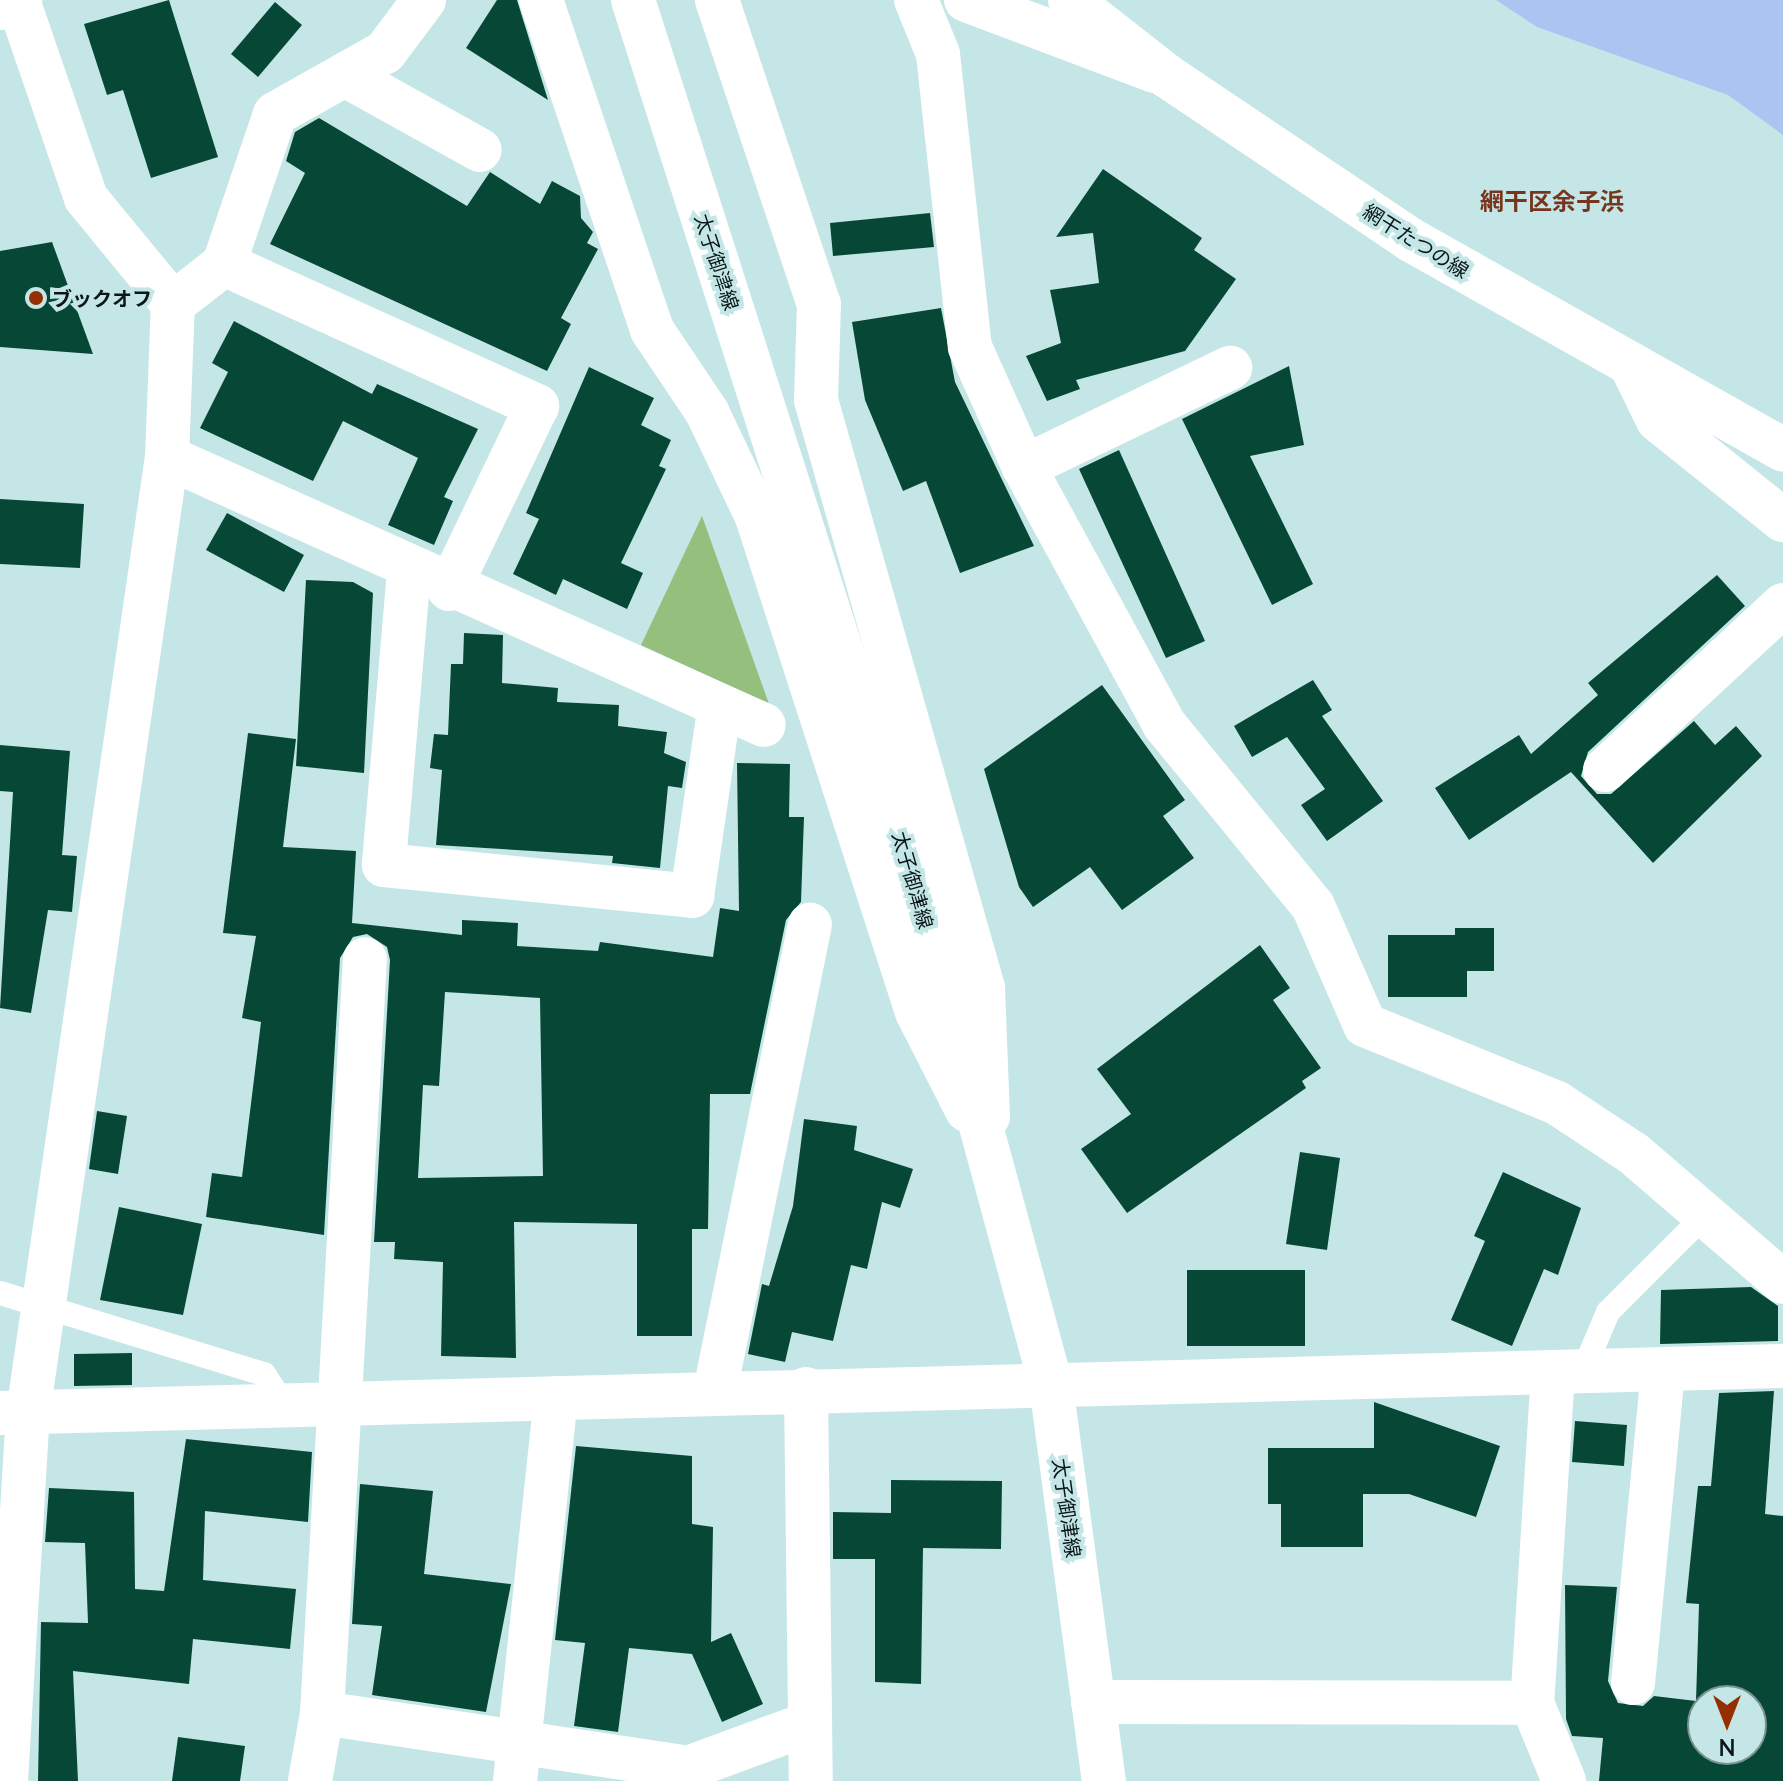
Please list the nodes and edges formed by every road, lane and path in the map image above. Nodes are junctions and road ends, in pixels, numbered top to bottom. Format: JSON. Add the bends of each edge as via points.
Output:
{"nodes":[{"id":1,"x":19,"y":0,"type":"edge"},
{"id":2,"x":424,"y":0,"type":"edge"},
{"id":3,"x":541,"y":0,"type":"edge"},
{"id":4,"x":633,"y":0,"type":"edge"},
{"id":5,"x":717,"y":0,"type":"edge"},
{"id":6,"x":916,"y":0,"type":"edge"},
{"id":7,"x":966,"y":0,"type":"edge"},
{"id":8,"x":1070,"y":0,"type":"edge"},
{"id":9,"x":0,"y":8,"type":"edge"},
{"id":10,"x":345,"y":75,"type":"junction"},
{"id":11,"x":1167,"y":76,"type":"junction"},
{"id":12,"x":480,"y":150,"type":"dead end"},
{"id":13,"x":224,"y":264,"type":"junction"},
{"id":14,"x":173,"y":304,"type":"junction"},
{"id":15,"x":1631,"y":365,"type":"junction"},
{"id":16,"x":1230,"y":368,"type":"dead end"},
{"id":17,"x":1783,"y":450,"type":"edge"},
{"id":18,"x":167,"y":457,"type":"junction"},
{"id":19,"x":1024,"y":467,"type":"junction"},
{"id":20,"x":1783,"y":520,"type":"edge"},
{"id":21,"x":409,"y":571,"type":"junction"},
{"id":22,"x":449,"y":589,"type":"junction"},
{"id":23,"x":1783,"y":605,"type":"edge"},
{"id":24,"x":719,"y":710,"type":"junction"},
{"id":25,"x":764,"y":725,"type":"dead end"},
{"id":26,"x":1605,"y":770,"type":"dead end"},
{"id":27,"x":810,"y":925,"type":"dead end"},
{"id":28,"x":365,"y":959,"type":"dead end"},
{"id":29,"x":989,"y":1155,"type":"junction"},
{"id":30,"x":1702,"y":1218,"type":"junction"},
{"id":31,"x":1783,"y":1282,"type":"edge"},
{"id":32,"x":0,"y":1293,"type":"edge"},
{"id":33,"x":44,"y":1301,"type":"junction"},
{"id":34,"x":1783,"y":1366,"type":"edge"},
{"id":35,"x":1663,"y":1369,"type":"junction"},
{"id":36,"x":1568,"y":1371,"type":"junction"},
{"id":37,"x":1051,"y":1385,"type":"junction"},
{"id":38,"x":806,"y":1389,"type":"junction"},
{"id":39,"x":715,"y":1391,"type":"junction"},
{"id":40,"x":556,"y":1398,"type":"junction"},
{"id":41,"x":342,"y":1403,"type":"junction"},
{"id":42,"x":285,"y":1406,"type":"junction"},
{"id":43,"x":14,"y":1413,"type":"edge"},
{"id":44,"x":1633,"y":1683,"type":"dead end"},
{"id":45,"x":1093,"y":1702,"type":"junction"},
{"id":46,"x":1532,"y":1703,"type":"junction"},
{"id":47,"x":322,"y":1713,"type":"junction"},
{"id":48,"x":810,"y":1723,"type":"junction"},
{"id":49,"x":516,"y":1763,"type":"edge"},
{"id":50,"x":6,"y":1781,"type":"edge"},
{"id":51,"x":310,"y":1781,"type":"edge"},
{"id":52,"x":811,"y":1781,"type":"edge"},
{"id":53,"x":1104,"y":1781,"type":"edge"},
{"id":54,"x":1564,"y":1781,"type":"edge"}],
"edges":[{"from":1,"to":9,"type":"main road"},
{"from":1,"to":14,"type":"main road","via":[[86,198]]},
{"from":2,"to":10,"type":"main road","via":[[385,52]]},
{"from":3,"to":29,"type":"main road","via":[[652,330],[707,412],[757,517],[917,1012]]},
{"from":4,"to":29,"type":"main road","name":"太子御津線","via":[[912,871]]},
{"from":5,"to":29,"type":"main road","via":[[819,304],[816,400],[833,475],[943,828],[983,988]]},
{"from":6,"to":19,"type":"main road","via":[[938,54],[970,347]]},
{"from":7,"to":11,"type":"main road"},
{"from":8,"to":11,"type":"main road","name":"網干たつの線"},
{"from":10,"to":12,"type":"main road"},
{"from":10,"to":13,"type":"main road","via":[[275,114]]},
{"from":11,"to":15,"type":"main road","name":"網干たつの線","via":[[1411,240]]},
{"from":13,"to":14,"type":"main road"},
{"from":13,"to":22,"type":"main road","via":[[537,406]]},
{"from":14,"to":18,"type":"main road"},
{"from":15,"to":17,"type":"main road","name":"網干たつの線"},
{"from":15,"to":20,"type":"main road","via":[[1658,420]]},
{"from":16,"to":19,"type":"main road"},
{"from":18,"to":21,"type":"main road"},
{"from":18,"to":33,"type":"main road"},
{"from":19,"to":30,"type":"main road","via":[[1164,724],[1313,906],[1365,1025],[1557,1103],[1634,1154]]},
{"from":21,"to":22,"type":"main road"},
{"from":21,"to":24,"type":"main road","via":[[384,865],[692,896]]},
{"from":22,"to":24,"type":"main road"},
{"from":23,"to":26,"type":"main road"},
{"from":24,"to":25,"type":"main road"},
{"from":27,"to":39,"type":"main road"},
{"from":28,"to":41,"type":"main road"},
{"from":29,"to":37,"type":"main road","name":"太子御津線"},
{"from":30,"to":31,"type":"main road"},
{"from":30,"to":36,"type":"lane","via":[[1608,1312]]},
{"from":32,"to":33,"type":"lane"},
{"from":33,"to":42,"type":"lane","via":[[264,1374]]},
{"from":33,"to":43,"type":"main road"},
{"from":34,"to":35,"type":"main road"},
{"from":35,"to":36,"type":"main road"},
{"from":35,"to":44,"type":"main road"},
{"from":36,"to":37,"type":"main road"},
{"from":36,"to":46,"type":"main road"},
{"from":37,"to":38,"type":"main road"},
{"from":37,"to":45,"type":"main road","name":"太子御津線"},
{"from":38,"to":39,"type":"main road"},
{"from":38,"to":48,"type":"main road"},
{"from":39,"to":40,"type":"main road"},
{"from":40,"to":41,"type":"main road"},
{"from":40,"to":49,"type":"main road"},
{"from":41,"to":42,"type":"main road"},
{"from":41,"to":47,"type":"main road"},
{"from":42,"to":43,"type":"main road"},
{"from":43,"to":50,"type":"main road"},
{"from":45,"to":46,"type":"main road"},
{"from":45,"to":53,"type":"main road","name":"太子御津線"},
{"from":46,"to":54,"type":"main road"},
{"from":47,"to":49,"type":"main road"},
{"from":47,"to":51,"type":"main road"},
{"from":48,"to":49,"type":"main road","via":[[688,1768]]},
{"from":48,"to":52,"type":"main road"}]}
